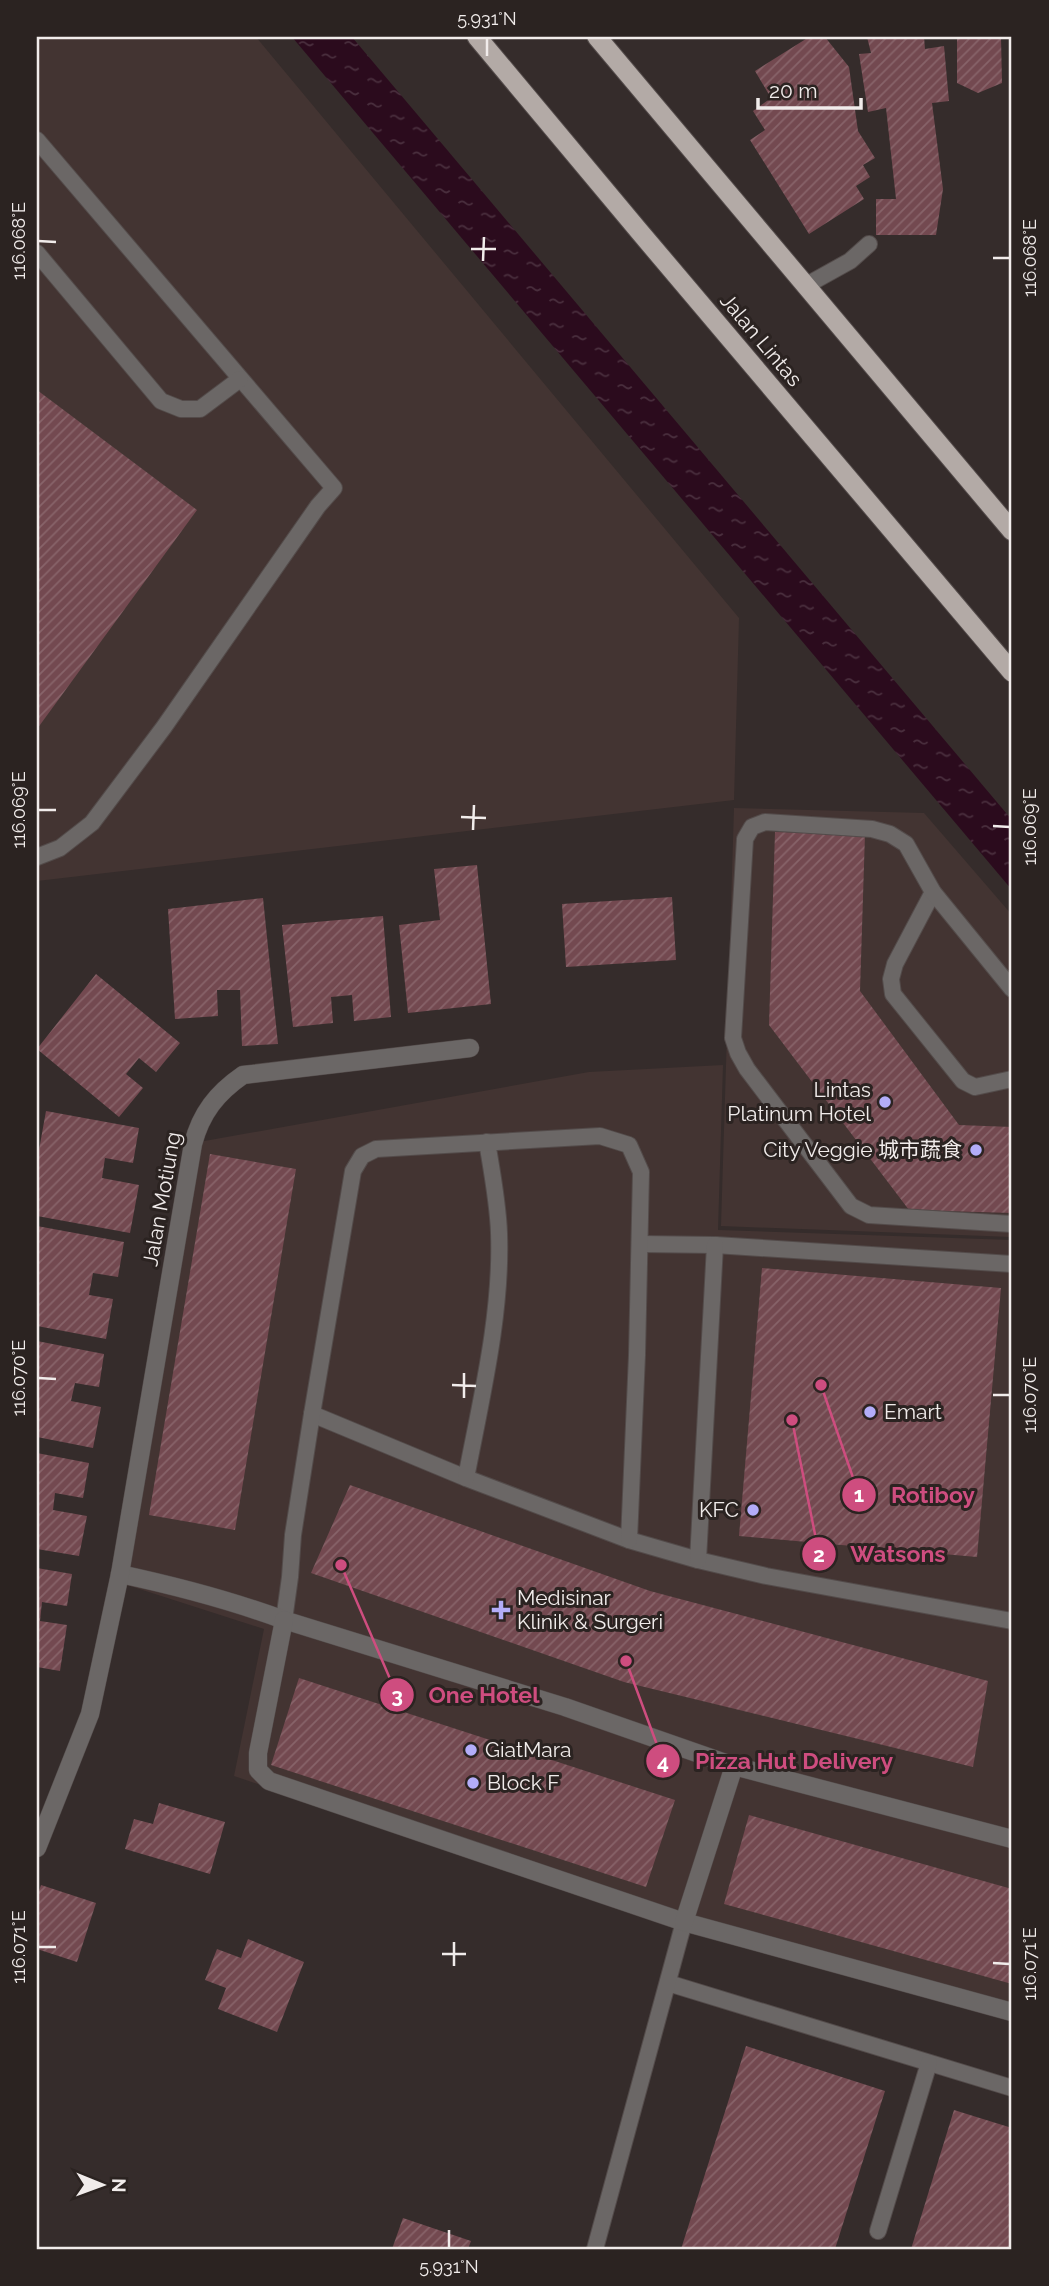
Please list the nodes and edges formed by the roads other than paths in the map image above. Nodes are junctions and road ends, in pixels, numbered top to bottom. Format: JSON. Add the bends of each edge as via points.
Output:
{"nodes":[{"id":1,"x":477,"y":37,"type":"edge"},
{"id":2,"x":597,"y":37,"type":"edge"},
{"id":3,"x":37,"y":140,"type":"edge"},
{"id":4,"x":869,"y":244,"type":"dead end"},
{"id":5,"x":37,"y":253,"type":"edge"},
{"id":6,"x":805,"y":286,"type":"junction"},
{"id":7,"x":240,"y":379,"type":"junction"},
{"id":8,"x":1012,"y":531,"type":"edge"},
{"id":9,"x":1012,"y":672,"type":"edge"},
{"id":10,"x":37,"y":857,"type":"edge"},
{"id":11,"x":933,"y":892,"type":"junction"},
{"id":12,"x":1012,"y":989,"type":"edge"},
{"id":13,"x":470,"y":1048,"type":"dead end"},
{"id":14,"x":1012,"y":1079,"type":"edge"},
{"id":15,"x":487,"y":1142,"type":"junction"},
{"id":16,"x":1012,"y":1224,"type":"edge"},
{"id":17,"x":640,"y":1244,"type":"junction"},
{"id":18,"x":715,"y":1245,"type":"junction"},
{"id":19,"x":1012,"y":1264,"type":"edge"},
{"id":20,"x":312,"y":1414,"type":"junction"},
{"id":21,"x":466,"y":1478,"type":"junction"},
{"id":22,"x":629,"y":1540,"type":"junction"},
{"id":23,"x":698,"y":1560,"type":"junction"},
{"id":24,"x":120,"y":1574,"type":"junction"},
{"id":25,"x":284,"y":1620,"type":"junction"},
{"id":26,"x":1012,"y":1621,"type":"edge"},
{"id":27,"x":734,"y":1766,"type":"junction"},
{"id":28,"x":1012,"y":1839,"type":"edge"},
{"id":29,"x":37,"y":1848,"type":"edge"},
{"id":30,"x":684,"y":1922,"type":"junction"},
{"id":31,"x":668,"y":1983,"type":"junction"},
{"id":32,"x":1012,"y":2012,"type":"edge"},
{"id":33,"x":929,"y":2063,"type":"junction"},
{"id":34,"x":1012,"y":2088,"type":"edge"},
{"id":35,"x":878,"y":2231,"type":"dead end"},
{"id":36,"x":595,"y":2249,"type":"edge"}],
"edges":[{"from":1,"to":9,"type":"highway","name":"Jalan Lintas"},
{"from":2,"to":6,"type":"highway"},
{"from":3,"to":7,"type":"lane"},
{"from":4,"to":6,"type":"lane","via":[[850,261]]},
{"from":5,"to":7,"type":"lane","via":[[161,401],[181,409],[200,409]]},
{"from":6,"to":8,"type":"highway"},
{"from":7,"to":10,"type":"lane","via":[[334,488],[92,823],[60,848]]},
{"from":11,"to":12,"type":"lane"},
{"from":11,"to":14,"type":"lane","via":[[895,964],[893,993],[963,1081],[975,1087]]},
{"from":11,"to":16,"type":"lane","via":[[906,844],[890,834],[765,822],[752,827],[745,839],[733,1038],[747,1069],[851,1206],[869,1215]]},
{"from":13,"to":24,"type":"street","name":"Jalan Motiung","via":[[243,1075],[204,1113],[193,1144]]},
{"from":15,"to":17,"type":"lane","via":[[600,1136],[629,1145],[641,1172]]},
{"from":15,"to":20,"type":"lane","via":[[376,1149],[362,1156],[353,1171]]},
{"from":15,"to":21,"type":"lane","via":[[499,1234],[495,1304]]},
{"from":17,"to":18,"type":"lane"},
{"from":17,"to":22,"type":"lane"},
{"from":18,"to":19,"type":"lane"},
{"from":18,"to":23,"type":"lane"},
{"from":20,"to":21,"type":"lane"},
{"from":20,"to":25,"type":"lane"},
{"from":21,"to":22,"type":"lane"},
{"from":22,"to":23,"type":"lane"},
{"from":23,"to":26,"type":"lane"},
{"from":24,"to":25,"type":"street","via":[[229,1600]]},
{"from":24,"to":29,"type":"street","name":"Jalan Motiung","via":[[90,1714]]},
{"from":25,"to":27,"type":"street","via":[[565,1707]]},
{"from":25,"to":30,"type":"street","via":[[257,1753],[258,1770],[269,1781]]},
{"from":27,"to":28,"type":"street"},
{"from":27,"to":30,"type":"street"},
{"from":30,"to":31,"type":"lane"},
{"from":30,"to":32,"type":"street"},
{"from":31,"to":33,"type":"lane"},
{"from":31,"to":36,"type":"lane"},
{"from":33,"to":34,"type":"lane"},
{"from":33,"to":35,"type":"lane"}]}
